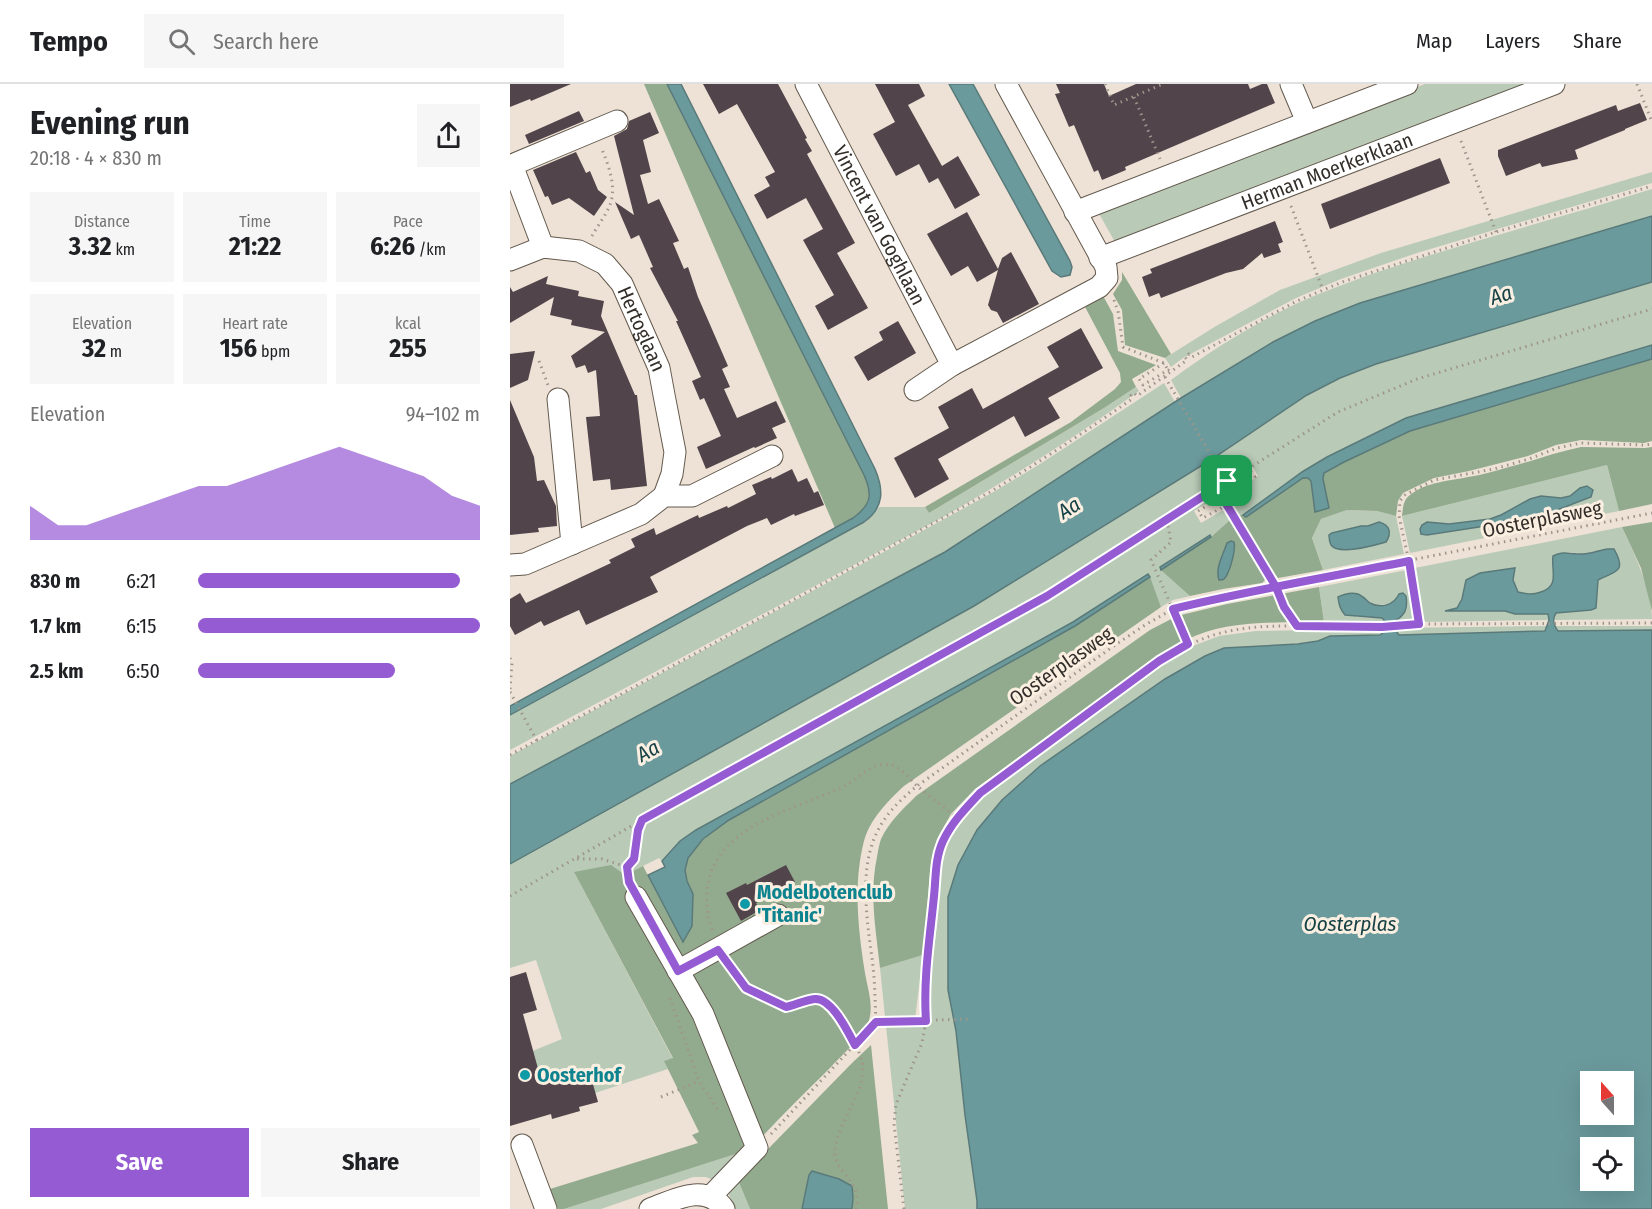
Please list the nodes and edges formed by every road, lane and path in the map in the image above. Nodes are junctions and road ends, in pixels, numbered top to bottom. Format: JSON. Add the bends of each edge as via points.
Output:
{"nodes":[{"id":1,"x":806,"y":84,"type":"edge"},
{"id":2,"x":1006,"y":84,"type":"edge"},
{"id":3,"x":1105,"y":84,"type":"edge"},
{"id":4,"x":1163,"y":84,"type":"edge"},
{"id":5,"x":1291,"y":84,"type":"edge"},
{"id":6,"x":1554,"y":84,"type":"edge"},
{"id":7,"x":1637,"y":84,"type":"edge"},
{"id":8,"x":1395,"y":86,"type":"edge"},
{"id":9,"x":1134,"y":97,"type":"junction"},
{"id":10,"x":617,"y":121,"type":"dead end"},
{"id":11,"x":1307,"y":122,"type":"junction"},
{"id":12,"x":1652,"y":122,"type":"edge"},
{"id":13,"x":1454,"y":123,"type":"junction"},
{"id":14,"x":595,"y":131,"type":"junction"},
{"id":15,"x":1162,"y":164,"type":"dead end"},
{"id":16,"x":1652,"y":186,"type":"edge"},
{"id":17,"x":1284,"y":188,"type":"junction"},
{"id":18,"x":1075,"y":212,"type":"junction"},
{"id":19,"x":1496,"y":232,"type":"junction"},
{"id":20,"x":543,"y":247,"type":"junction"},
{"id":21,"x":582,"y":253,"type":"junction"},
{"id":22,"x":510,"y":260,"type":"edge"},
{"id":23,"x":1104,"y":268,"type":"junction"},
{"id":24,"x":1323,"y":290,"type":"junction"},
{"id":25,"x":1652,"y":309,"type":"edge"},
{"id":26,"x":1164,"y":363,"type":"junction"},
{"id":27,"x":952,"y":365,"type":"junction"},
{"id":28,"x":1169,"y":371,"type":"junction"},
{"id":29,"x":1164,"y":377,"type":"junction"},
{"id":30,"x":915,"y":390,"type":"dead end"},
{"id":31,"x":558,"y":399,"type":"dead end"},
{"id":32,"x":1652,"y":444,"type":"edge"},
{"id":33,"x":772,"y":456,"type":"dead end"},
{"id":34,"x":1227,"y":482,"type":"junction"},
{"id":35,"x":1232,"y":491,"type":"junction"},
{"id":36,"x":664,"y":496,"type":"junction"},
{"id":37,"x":1222,"y":497,"type":"junction"},
{"id":38,"x":1227,"y":505,"type":"junction"},
{"id":39,"x":1652,"y":513,"type":"edge"},
{"id":40,"x":1167,"y":520,"type":"junction"},
{"id":41,"x":572,"y":544,"type":"junction"},
{"id":42,"x":1409,"y":561,"type":"junction"},
{"id":43,"x":510,"y":565,"type":"edge"},
{"id":44,"x":1276,"y":587,"type":"junction"},
{"id":45,"x":1173,"y":609,"type":"junction"},
{"id":46,"x":1652,"y":623,"type":"edge"},
{"id":47,"x":1419,"y":624,"type":"junction"},
{"id":48,"x":1297,"y":626,"type":"junction"},
{"id":49,"x":1188,"y":644,"type":"junction"},
{"id":50,"x":510,"y":658,"type":"edge"},
{"id":51,"x":510,"y":691,"type":"edge"},
{"id":52,"x":537,"y":741,"type":"junction"},
{"id":53,"x":510,"y":755,"type":"edge"},
{"id":54,"x":917,"y":786,"type":"junction"},
{"id":55,"x":956,"y":818,"type":"junction"},
{"id":56,"x":642,"y":820,"type":"junction"},
{"id":57,"x":575,"y":860,"type":"junction"},
{"id":58,"x":627,"y":867,"type":"junction"},
{"id":59,"x":510,"y":896,"type":"edge"},
{"id":60,"x":636,"y":897,"type":"joint"},
{"id":61,"x":778,"y":915,"type":"dead end"},
{"id":62,"x":718,"y":950,"type":"junction"},
{"id":63,"x":678,"y":971,"type":"junction"},
{"id":64,"x":968,"y":1019,"type":"dead end"},
{"id":65,"x":926,"y":1021,"type":"junction"},
{"id":66,"x":876,"y":1022,"type":"junction"},
{"id":67,"x":855,"y":1045,"type":"junction"},
{"id":68,"x":699,"y":1081,"type":"junction"},
{"id":69,"x":661,"y":1097,"type":"dead end"},
{"id":70,"x":724,"y":1119,"type":"dead end"},
{"id":71,"x":522,"y":1145,"type":"dead end"},
{"id":72,"x":757,"y":1148,"type":"junction"},
{"id":73,"x":717,"y":1203,"type":"edge"},
{"id":74,"x":546,"y":1209,"type":"edge"},
{"id":75,"x":650,"y":1209,"type":"edge"},
{"id":76,"x":856,"y":1209,"type":"edge"},
{"id":77,"x":904,"y":1209,"type":"edge"}],
"edges":[{"from":1,"to":27,"type":"street","name":"Vincent van Goghlaan"},
{"from":2,"to":18,"type":"street"},
{"from":3,"to":9,"type":"path","via":[[1114,105]]},
{"from":4,"to":9,"type":"path"},
{"from":5,"to":11,"type":"street"},
{"from":6,"to":13,"type":"street","name":"Herman Moerkerklaan"},
{"from":7,"to":12,"type":"path"},
{"from":8,"to":11,"type":"street"},
{"from":9,"to":15,"type":"path"},
{"from":10,"to":14,"type":"street"},
{"from":11,"to":18,"type":"street"},
{"from":13,"to":17,"type":"street","name":"Herman Moerkerklaan"},
{"from":13,"to":19,"type":"path"},
{"from":14,"to":20,"type":"street","via":[[512,165]]},
{"from":14,"to":21,"type":"path","via":[[612,190],[610,204]]},
{"from":16,"to":19,"type":"path"},
{"from":17,"to":23,"type":"street","name":"Herman Moerkerklaan"},
{"from":17,"to":24,"type":"path"},
{"from":18,"to":23,"type":"street"},
{"from":19,"to":24,"type":"path"},
{"from":20,"to":21,"type":"street","name":"Hertoglaan"},
{"from":20,"to":22,"type":"street"},
{"from":21,"to":36,"type":"street","name":"Hertoglaan","via":[[605,264],[622,284],[658,368],[675,452]]},
{"from":23,"to":26,"type":"path","via":[[1118,312],[1123,347]]},
{"from":23,"to":27,"type":"street","via":[[1099,287]]},
{"from":24,"to":28,"type":"path","via":[[1192,357],[1189,354],[1187,360]]},
{"from":25,"to":34,"type":"path","via":[[1417,379],[1338,412]]},
{"from":26,"to":28,"type":"path"},
{"from":26,"to":28,"type":"path","via":[[1139,379],[1143,386]]},
{"from":27,"to":30,"type":"street"},
{"from":28,"to":29,"type":"path"},
{"from":29,"to":34,"type":"path"},
{"from":29,"to":52,"type":"path","via":[[1137,396],[1134,393],[1132,399],[1086,431],[990,492]]},
{"from":31,"to":41,"type":"street"},
{"from":32,"to":42,"type":"path","via":[[1581,443],[1494,469],[1434,480],[1415,489],[1400,501],[1399,516]]},
{"from":33,"to":36,"type":"street","via":[[692,496]]},
{"from":34,"to":35,"type":"path"},
{"from":34,"to":35,"type":"path","via":[[1250,468],[1255,477]]},
{"from":34,"to":40,"type":"path"},
{"from":35,"to":37,"type":"path"},
{"from":36,"to":41,"type":"street","via":[[641,514]]},
{"from":37,"to":38,"type":"path"},
{"from":37,"to":38,"type":"path","via":[[1198,511],[1203,518]]},
{"from":38,"to":44,"type":"path"},
{"from":39,"to":42,"type":"path","name":"Oosterplasweg"},
{"from":40,"to":45,"type":"path","via":[[1171,542],[1151,560]]},
{"from":40,"to":56,"type":"path","via":[[1047,596]]},
{"from":41,"to":43,"type":"street","via":[[525,564]]},
{"from":42,"to":44,"type":"path","name":"Oosterplasweg"},
{"from":42,"to":47,"type":"path"},
{"from":44,"to":45,"type":"path","name":"Oosterplasweg"},
{"from":44,"to":48,"type":"path"},
{"from":45,"to":49,"type":"path"},
{"from":45,"to":54,"type":"path","name":"Oosterplasweg","via":[[1118,643]]},
{"from":46,"to":47,"type":"path"},
{"from":47,"to":48,"type":"path"},
{"from":48,"to":49,"type":"path","via":[[1219,633]]},
{"from":49,"to":55,"type":"path","via":[[1159,661],[980,793]]},
{"from":50,"to":51,"type":"path"},
{"from":51,"to":52,"type":"path"},
{"from":52,"to":53,"type":"path"},
{"from":54,"to":55,"type":"path"},
{"from":54,"to":62,"type":"path","via":[[894,765],[877,765],[843,787],[773,815],[741,833],[716,859],[707,889],[709,919]]},
{"from":54,"to":66,"type":"path","name":"Oosterplasweg","via":[[881,824],[873,840],[867,871],[866,906]]},
{"from":55,"to":65,"type":"path","via":[[942,842],[936,863]]},
{"from":56,"to":57,"type":"path"},
{"from":56,"to":58,"type":"path","via":[[634,859]]},
{"from":57,"to":58,"type":"path","via":[[602,859]]},
{"from":57,"to":59,"type":"path"},
{"from":58,"to":60,"type":"path"},
{"from":60,"to":63,"type":"street"},
{"from":61,"to":62,"type":"street"},
{"from":62,"to":63,"type":"street"},
{"from":62,"to":67,"type":"path","via":[[746,988],[786,1007],[817,999],[826,1003],[838,1015]]},
{"from":63,"to":68,"type":"path","via":[[666,989]]},
{"from":63,"to":72,"type":"street","via":[[703,1014]]},
{"from":64,"to":65,"type":"path"},
{"from":65,"to":66,"type":"path"},
{"from":65,"to":77,"type":"path","via":[[922,1043],[896,1104],[894,1124]]},
{"from":66,"to":67,"type":"path"},
{"from":67,"to":72,"type":"path"},
{"from":67,"to":76,"type":"path","via":[[862,1062],[861,1082],[835,1154],[856,1188]]},
{"from":68,"to":69,"type":"path"},
{"from":68,"to":70,"type":"path"},
{"from":71,"to":74,"type":"street"},
{"from":72,"to":73,"type":"street"},
{"from":73,"to":75,"type":"street","via":[[698,1194]]}]}
